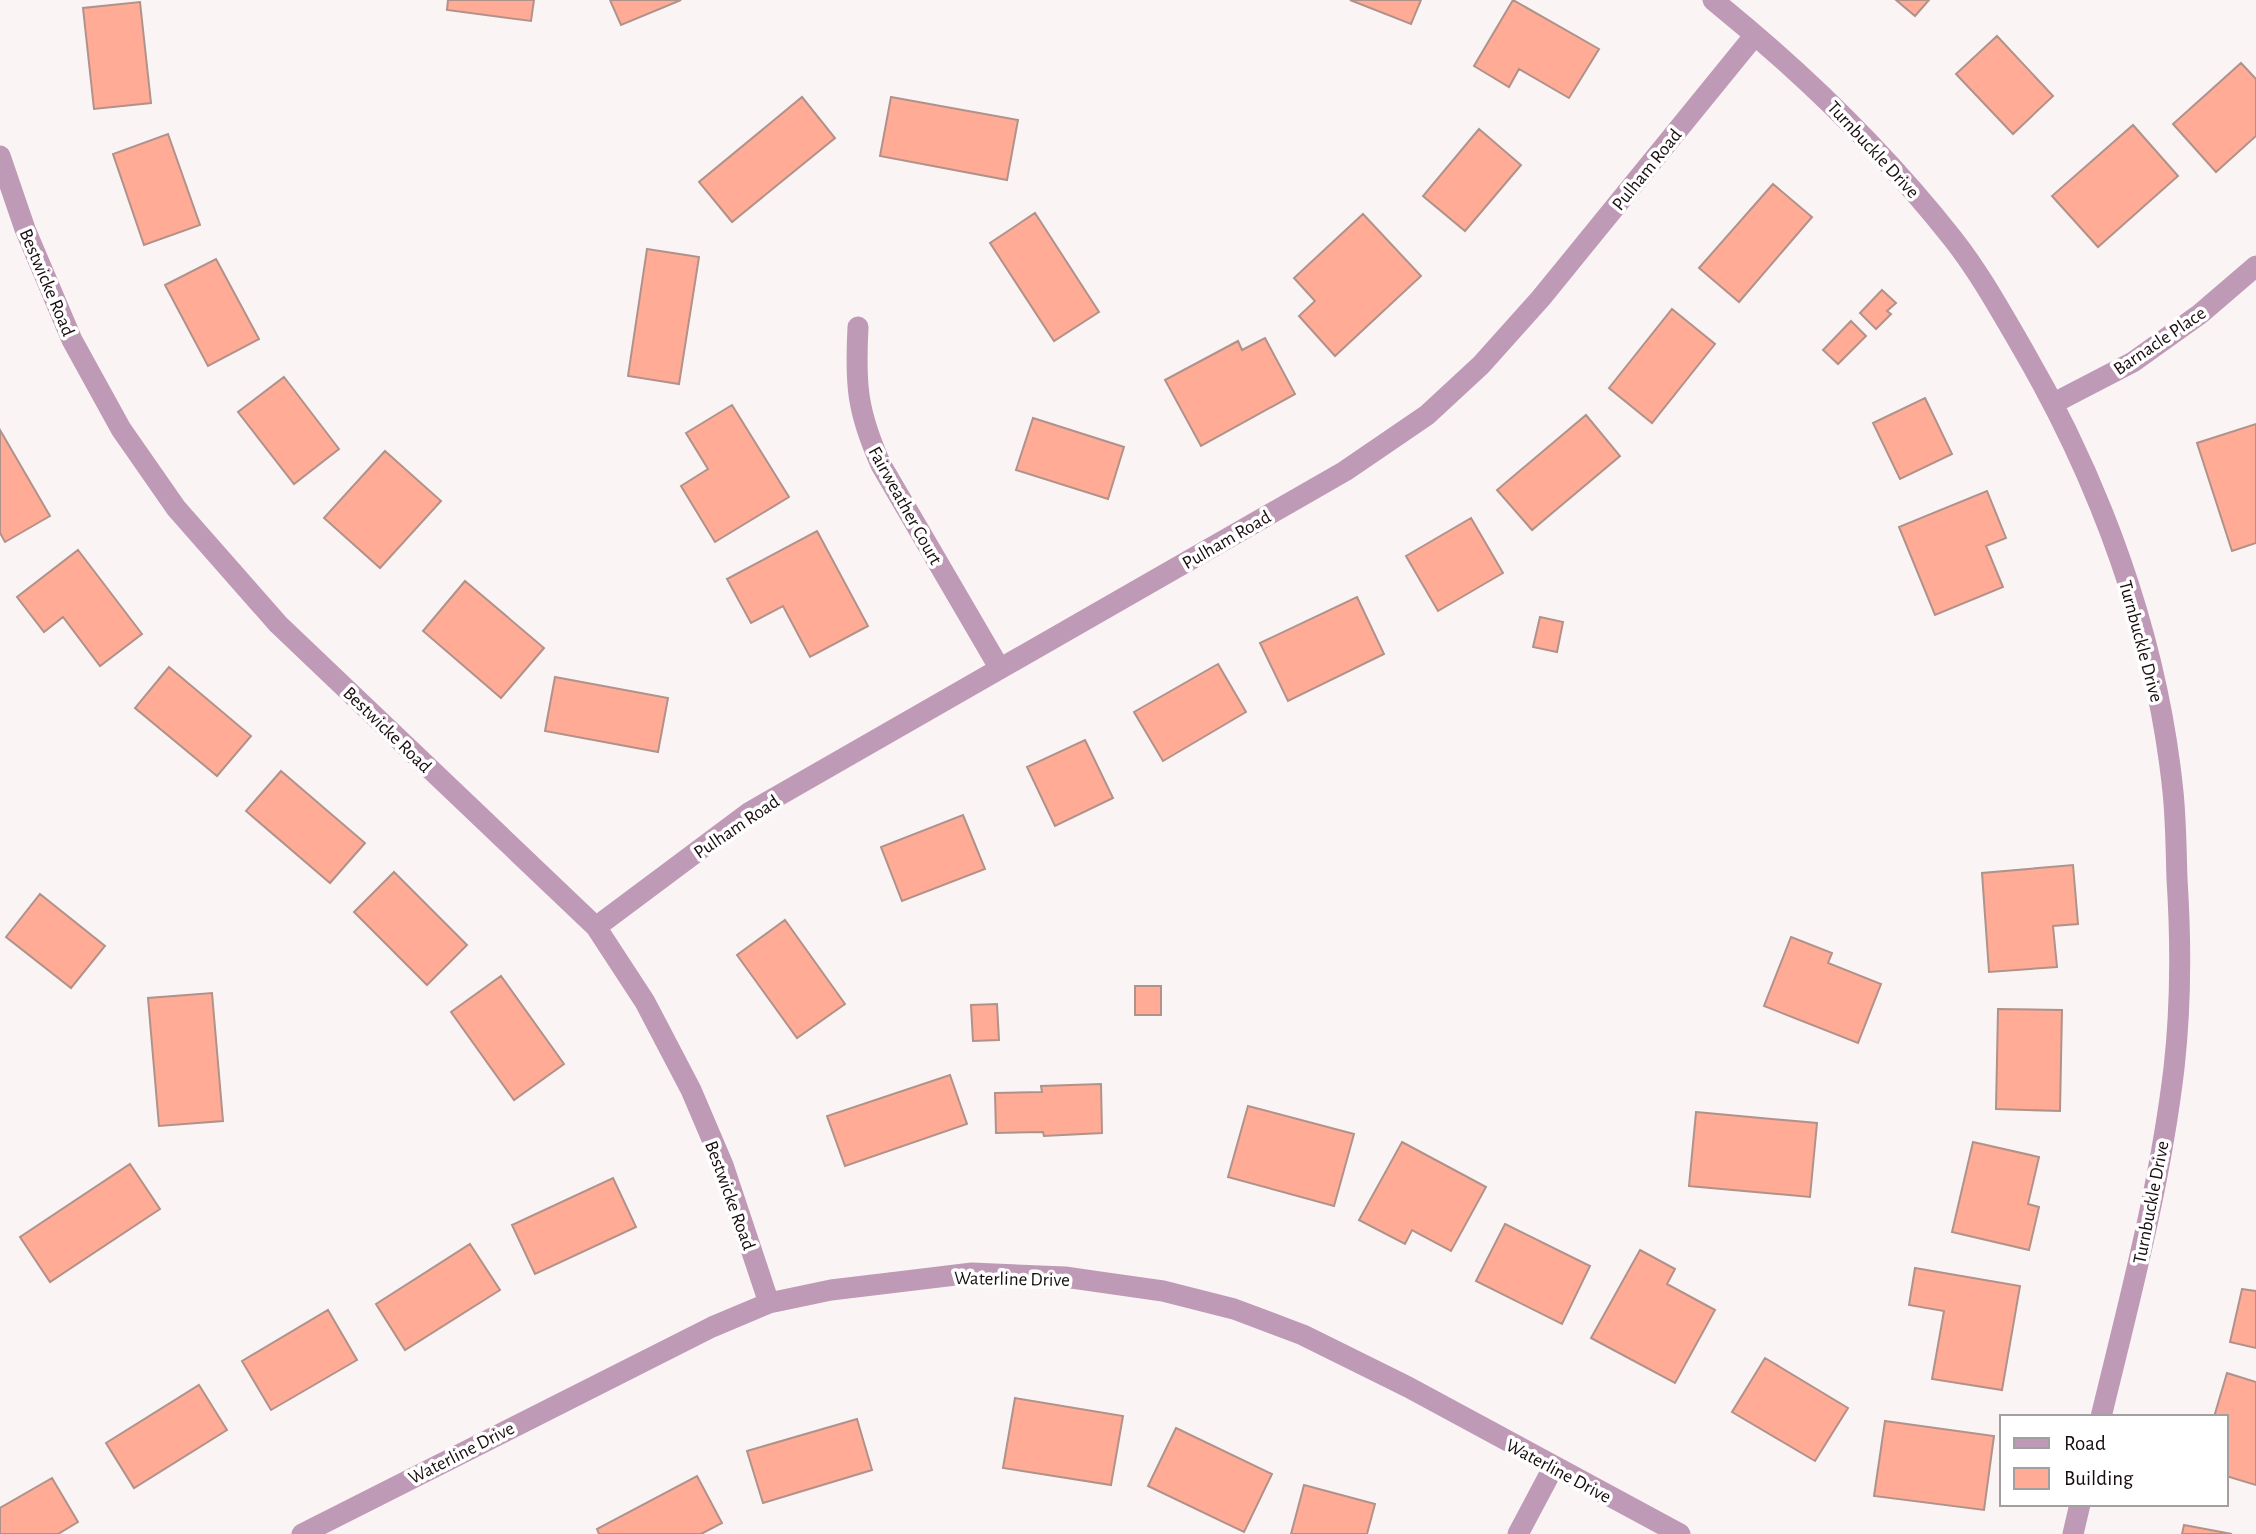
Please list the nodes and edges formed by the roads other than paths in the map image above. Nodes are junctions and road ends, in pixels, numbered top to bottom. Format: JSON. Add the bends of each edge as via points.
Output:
{"nodes":[{"id":1,"x":1713,"y":0,"type":"edge"},
{"id":2,"x":1755,"y":35,"type":"junction"},
{"id":3,"x":0,"y":156,"type":"edge"},
{"id":4,"x":2256,"y":266,"type":"edge"},
{"id":5,"x":858,"y":327,"type":"dead end"},
{"id":6,"x":2054,"y":403,"type":"junction"},
{"id":7,"x":1000,"y":669,"type":"junction"},
{"id":8,"x":596,"y":928,"type":"junction"},
{"id":9,"x":769,"y":1303,"type":"junction"},
{"id":10,"x":2101,"y":1415,"type":"edge"},
{"id":11,"x":1553,"y":1468,"type":"junction"},
{"id":12,"x":2080,"y":1506,"type":"edge"},
{"id":13,"x":302,"y":1534,"type":"edge"},
{"id":14,"x":1518,"y":1534,"type":"edge"},
{"id":15,"x":1680,"y":1534,"type":"edge"},
{"id":16,"x":2073,"y":1534,"type":"edge"}],
"edges":[{"from":1,"to":2,"type":"street","name":"Turnbuckle Drive"},
{"from":2,"to":6,"type":"street","name":"Turnbuckle Drive","via":[[1879,149],[1956,242]]},
{"from":2,"to":7,"type":"street","name":"Pulham Road","via":[[1541,298],[1481,365],[1427,415],[1345,471]]},
{"from":3,"to":8,"type":"street","name":"Bestwicke Road","via":[[72,340],[121,429],[176,509],[278,624]]},
{"from":4,"to":6,"type":"street","name":"Barnacle Place","via":[[2133,362]]},
{"from":5,"to":7,"type":"street","name":"Fairweather Court","via":[[855,380],[865,429],[881,465]]},
{"from":6,"to":10,"type":"street","name":"Turnbuckle Drive","via":[[2125,574],[2151,669],[2173,793],[2180,934],[2174,1066],[2155,1191]]},
{"from":7,"to":8,"type":"street","name":"Pulham Road","via":[[750,812]]},
{"from":8,"to":9,"type":"street","name":"Bestwicke Road","via":[[645,1002],[691,1090],[723,1165]]},
{"from":9,"to":11,"type":"street","name":"Waterline Drive","via":[[831,1290],[972,1273],[1065,1277],[1163,1291],[1234,1309],[1303,1335]]},
{"from":9,"to":13,"type":"street","name":"Waterline Drive","via":[[712,1327]]},
{"from":11,"to":14,"type":"street"},
{"from":11,"to":15,"type":"street","name":"Waterline Drive"},
{"from":12,"to":16,"type":"street"}]}
